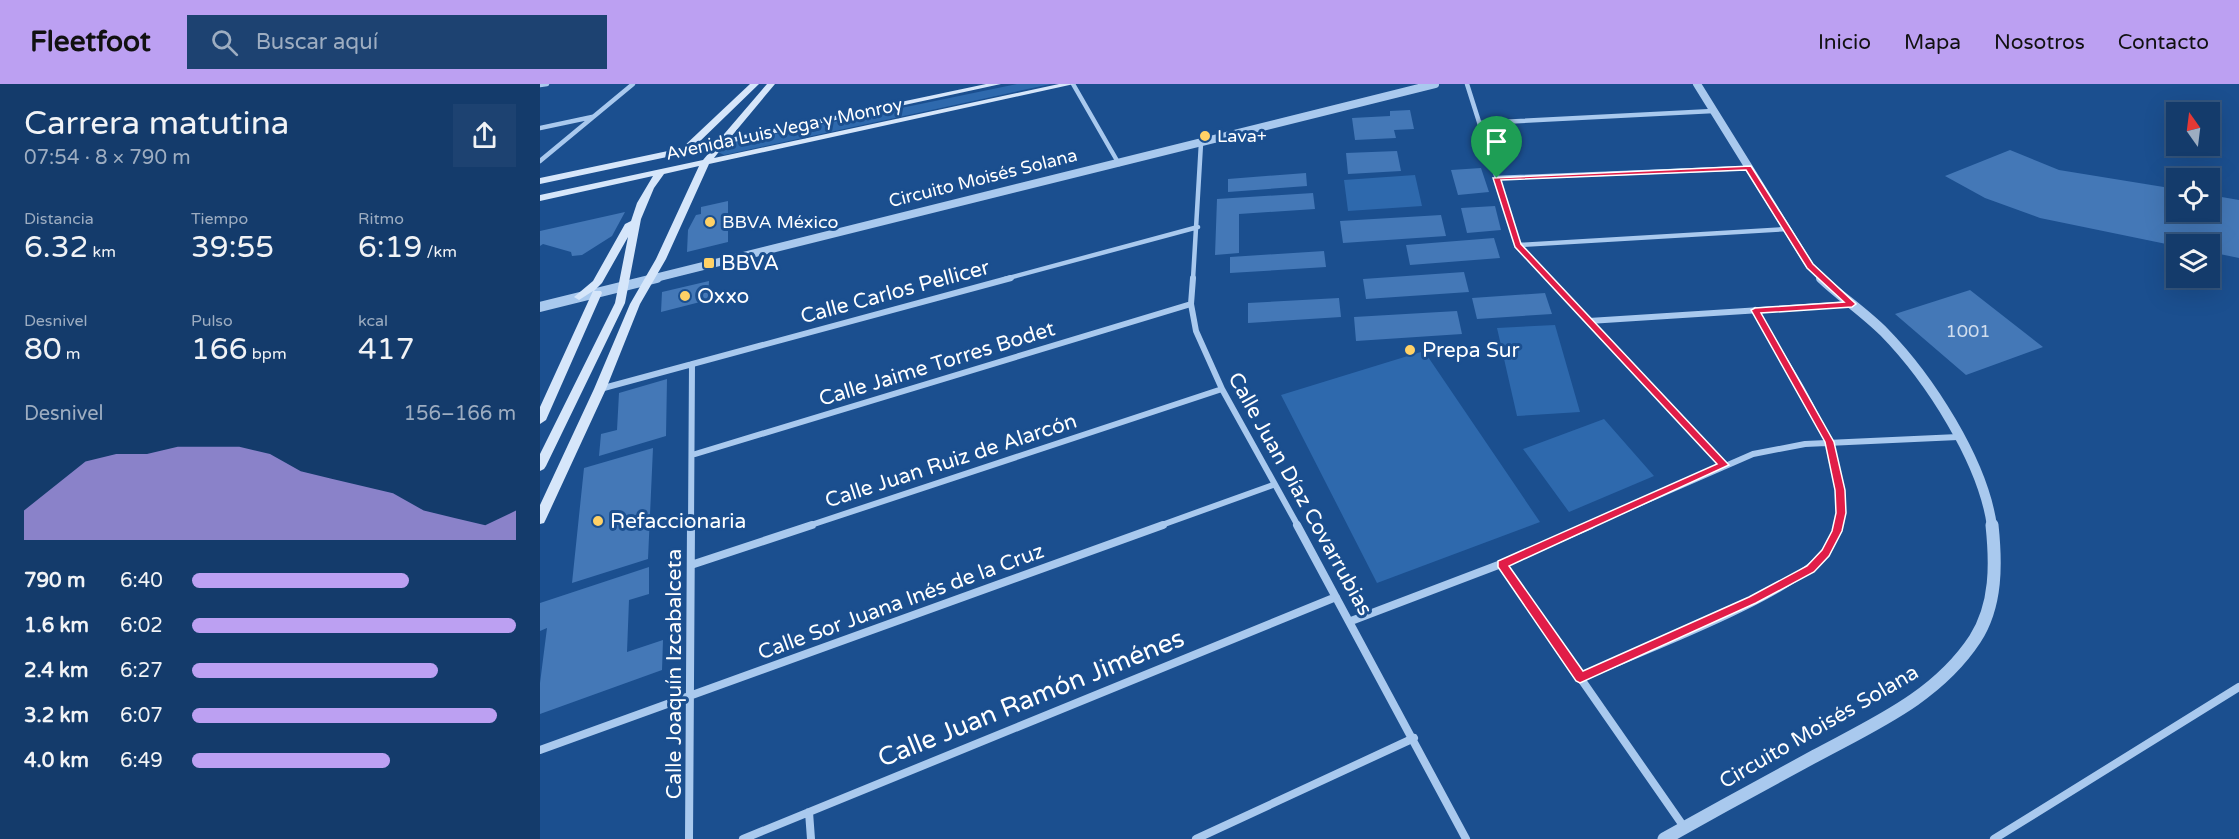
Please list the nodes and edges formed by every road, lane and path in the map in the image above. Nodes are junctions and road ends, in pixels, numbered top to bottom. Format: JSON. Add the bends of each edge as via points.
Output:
{"nodes":[{"id":1,"x":547,"y":84,"type":"edge"},
{"id":2,"x":633,"y":84,"type":"edge"},
{"id":3,"x":755,"y":84,"type":"edge"},
{"id":4,"x":771,"y":84,"type":"edge"},
{"id":5,"x":997,"y":84,"type":"edge"},
{"id":6,"x":1072,"y":84,"type":"edge"},
{"id":7,"x":1435,"y":84,"type":"edge"},
{"id":8,"x":1467,"y":84,"type":"edge"},
{"id":9,"x":1697,"y":84,"type":"edge"},
{"id":10,"x":540,"y":85,"type":"edge"},
{"id":11,"x":1713,"y":111,"type":"junction"},
{"id":12,"x":594,"y":117,"type":"junction"},
{"id":13,"x":1480,"y":123,"type":"junction"},
{"id":14,"x":540,"y":128,"type":"edge"},
{"id":15,"x":723,"y":142,"type":"junction"},
{"id":16,"x":1201,"y":143,"type":"junction"},
{"id":17,"x":684,"y":150,"type":"junction"},
{"id":18,"x":540,"y":161,"type":"edge"},
{"id":19,"x":705,"y":163,"type":"junction"},
{"id":20,"x":1119,"y":164,"type":"junction"},
{"id":21,"x":1748,"y":168,"type":"junction"},
{"id":22,"x":661,"y":172,"type":"junction"},
{"id":23,"x":1497,"y":178,"type":"junction"},
{"id":24,"x":540,"y":181,"type":"edge"},
{"id":25,"x":540,"y":198,"type":"edge"},
{"id":26,"x":637,"y":212,"type":"junction"},
{"id":27,"x":1198,"y":227,"type":"junction"},
{"id":28,"x":1786,"y":229,"type":"junction"},
{"id":29,"x":1518,"y":245,"type":"junction"},
{"id":30,"x":648,"y":279,"type":"junction"},
{"id":31,"x":626,"y":285,"type":"junction"},
{"id":32,"x":597,"y":293,"type":"junction"},
{"id":33,"x":579,"y":297,"type":"junction"},
{"id":34,"x":1191,"y":304,"type":"junction"},
{"id":35,"x":1852,"y":304,"type":"junction"},
{"id":36,"x":540,"y":307,"type":"edge"},
{"id":37,"x":1755,"y":310,"type":"junction"},
{"id":38,"x":1589,"y":321,"type":"junction"},
{"id":39,"x":692,"y":364,"type":"junction"},
{"id":40,"x":600,"y":389,"type":"junction"},
{"id":41,"x":1222,"y":389,"type":"junction"},
{"id":42,"x":544,"y":404,"type":"edge"},
{"id":43,"x":540,"y":420,"type":"edge"},
{"id":44,"x":1958,"y":437,"type":"junction"},
{"id":45,"x":1830,"y":442,"type":"junction"},
{"id":46,"x":692,"y":455,"type":"junction"},
{"id":47,"x":1724,"y":465,"type":"junction"},
{"id":48,"x":540,"y":466,"type":"edge"},
{"id":49,"x":1273,"y":485,"type":"junction"},
{"id":50,"x":540,"y":519,"type":"edge"},
{"id":51,"x":1501,"y":564,"type":"junction"},
{"id":52,"x":691,"y":565,"type":"junction"},
{"id":53,"x":1336,"y":597,"type":"junction"},
{"id":54,"x":1351,"y":621,"type":"junction"},
{"id":55,"x":1580,"y":678,"type":"junction"},
{"id":56,"x":2239,"y":687,"type":"edge"},
{"id":57,"x":690,"y":696,"type":"junction"},
{"id":58,"x":1414,"y":738,"type":"junction"},
{"id":59,"x":540,"y":750,"type":"edge"},
{"id":60,"x":809,"y":812,"type":"junction"},
{"id":61,"x":1685,"y":827,"type":"junction"},
{"id":62,"x":690,"y":839,"type":"edge"},
{"id":63,"x":742,"y":839,"type":"edge"},
{"id":64,"x":811,"y":839,"type":"edge"},
{"id":65,"x":1196,"y":839,"type":"edge"},
{"id":66,"x":1466,"y":839,"type":"edge"},
{"id":67,"x":1664,"y":839,"type":"edge"},
{"id":68,"x":1994,"y":839,"type":"edge"}],
"edges":[{"from":1,"to":10,"type":"street"},
{"from":2,"to":12,"type":"street"},
{"from":3,"to":17,"type":"main road"},
{"from":4,"to":15,"type":"main road"},
{"from":5,"to":15,"type":"main road","name":"Avenida Luis Vega y Monroy"},
{"from":6,"to":19,"type":"main road","name":"Avenida Luis Vega y Monroy"},
{"from":6,"to":20,"type":"street"},
{"from":7,"to":16,"type":"street","name":"Circuito Moisés Solana"},
{"from":8,"to":13,"type":"street"},
{"from":9,"to":11,"type":"street","name":"Circuito Moisés Solana"},
{"from":11,"to":13,"type":"street"},
{"from":11,"to":21,"type":"street","name":"Circuito Moisés Solana"},
{"from":12,"to":14,"type":"street"},
{"from":12,"to":18,"type":"street"},
{"from":13,"to":23,"type":"street"},
{"from":15,"to":17,"type":"main road","name":"Avenida Luis Vega y Monroy"},
{"from":15,"to":19,"type":"main road"},
{"from":16,"to":20,"type":"street","name":"Circuito Moisés Solana"},
{"from":16,"to":27,"type":"street","name":"Calle Juan Díaz Covarrubias"},
{"from":17,"to":22,"type":"main road"},
{"from":17,"to":24,"type":"main road","name":"Avenida Luis Vega y Monroy"},
{"from":19,"to":22,"type":"main road","name":"Avenida Luis Vega y Monroy"},
{"from":19,"to":30,"type":"main road"},
{"from":20,"to":30,"type":"street","name":"Circuito Moisés Solana"},
{"from":21,"to":23,"type":"street"},
{"from":21,"to":28,"type":"street","name":"Circuito Moisés Solana"},
{"from":22,"to":25,"type":"main road","name":"Avenida Luis Vega y Monroy"},
{"from":22,"to":26,"type":"main road"},
{"from":23,"to":29,"type":"street"},
{"from":26,"to":31,"type":"main road"},
{"from":26,"to":33,"type":"main road","via":[[597,283]]},
{"from":27,"to":34,"type":"street","name":"Calle Juan Díaz Covarrubias"},
{"from":27,"to":39,"type":"street","name":"Calle Carlos Pellicer"},
{"from":28,"to":29,"type":"street"},
{"from":28,"to":35,"type":"street","name":"Circuito Moisés Solana","via":[[1816,272]]},
{"from":29,"to":38,"type":"street"},
{"from":30,"to":31,"type":"street","name":"Circuito Moisés Solana"},
{"from":30,"to":40,"type":"main road"},
{"from":31,"to":32,"type":"street","name":"Circuito Moisés Solana"},
{"from":31,"to":48,"type":"main road"},
{"from":32,"to":33,"type":"street","name":"Circuito Moisés Solana"},
{"from":32,"to":42,"type":"main road"},
{"from":33,"to":36,"type":"street","name":"Circuito Moisés Solana"},
{"from":34,"to":41,"type":"street","name":"Calle Juan Díaz Covarrubias","via":[[1196,331]]},
{"from":34,"to":46,"type":"street","name":"Calle Jaime Torres Bodet"},
{"from":35,"to":37,"type":"street"},
{"from":35,"to":44,"type":"street","name":"Circuito Moisés Solana","via":[[1904,356]]},
{"from":37,"to":38,"type":"street"},
{"from":37,"to":45,"type":"street"},
{"from":38,"to":47,"type":"street"},
{"from":39,"to":40,"type":"street","name":"Calle Carlos Pellicer"},
{"from":39,"to":46,"type":"street","name":"Calle Joaquín Izcabalceta"},
{"from":40,"to":50,"type":"main road"},
{"from":41,"to":49,"type":"street","name":"Calle Juan Díaz Covarrubias"},
{"from":41,"to":52,"type":"street","name":"Calle Juan Ruiz de Alarcón"},
{"from":42,"to":43,"type":"main road"},
{"from":44,"to":45,"type":"street"},
{"from":44,"to":61,"type":"street","name":"Circuito Moisés Solana","via":[[1977,474],[1991,515],[1997,560],[1992,598],[1974,640],[1947,675],[1897,711]]},
{"from":45,"to":47,"type":"street","via":[[1782,447]]},
{"from":45,"to":55,"type":"street","via":[[1841,513],[1826,553],[1810,569],[1753,600]]},
{"from":46,"to":52,"type":"street","name":"Calle Joaquín Izcabalceta"},
{"from":47,"to":51,"type":"street"},
{"from":49,"to":53,"type":"street","name":"Calle Juan Díaz Covarrubias"},
{"from":49,"to":57,"type":"street","name":"Calle Sor Juana Inés de la Cruz"},
{"from":51,"to":54,"type":"street"},
{"from":51,"to":55,"type":"street"},
{"from":52,"to":57,"type":"street","name":"Calle Joaquín Izcabalceta"},
{"from":53,"to":54,"type":"street","name":"Calle Juan Díaz Covarrubias"},
{"from":53,"to":60,"type":"street","name":"Calle Juan Ramón Jiménes"},
{"from":54,"to":58,"type":"street","name":"Calle Juan Díaz Covarrubias"},
{"from":55,"to":61,"type":"street"},
{"from":56,"to":68,"type":"street"},
{"from":57,"to":59,"type":"street","name":"Calle Sor Juana Inés de la Cruz"},
{"from":57,"to":62,"type":"street","name":"Calle Joaquín Izcabalceta"},
{"from":58,"to":65,"type":"street"},
{"from":58,"to":66,"type":"street","name":"Calle Juan Díaz Covarrubias"},
{"from":60,"to":63,"type":"street","name":"Calle Juan Ramón Jiménes"},
{"from":60,"to":64,"type":"street"},
{"from":61,"to":67,"type":"street","name":"Circuito Moisés Solana"}]}
